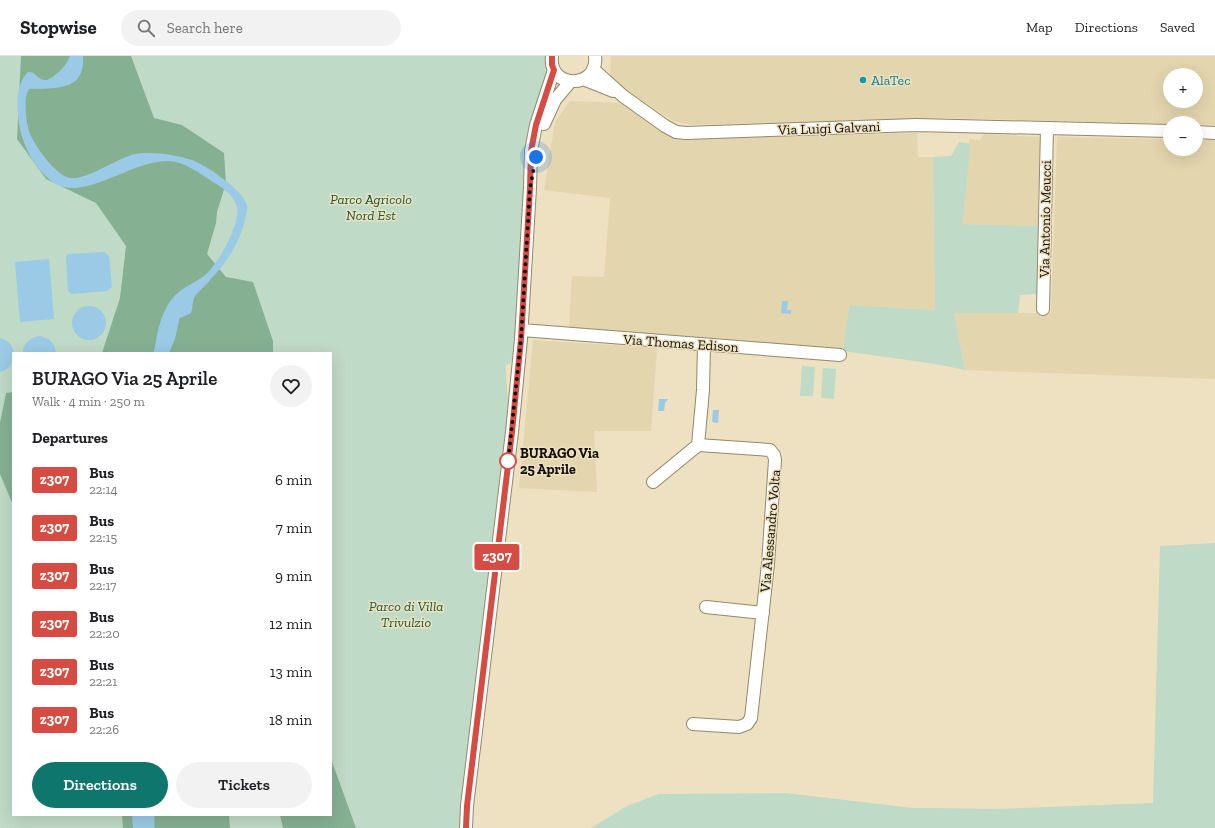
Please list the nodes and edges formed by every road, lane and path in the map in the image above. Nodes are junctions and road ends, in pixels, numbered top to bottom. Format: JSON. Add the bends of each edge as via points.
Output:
{"nodes":[{"id":1,"x":595,"y":56,"type":"edge"},
{"id":2,"x":552,"y":60,"type":"edge"},
{"id":3,"x":593,"y":69,"type":"junction"},
{"id":4,"x":583,"y":79,"type":"junction"},
{"id":5,"x":570,"y":82,"type":"junction"},
{"id":6,"x":623,"y":96,"type":"junction"},
{"id":7,"x":1047,"y":128,"type":"junction"},
{"id":8,"x":1163,"y":131,"type":"edge"},
{"id":9,"x":1203,"y":132,"type":"edge"},
{"id":10,"x":1215,"y":133,"type":"edge"},
{"id":11,"x":530,"y":188,"type":"junction"},
{"id":12,"x":1043,"y":309,"type":"dead end"},
{"id":13,"x":522,"y":330,"type":"junction"},
{"id":14,"x":704,"y":345,"type":"junction"},
{"id":15,"x":840,"y":355,"type":"dead end"},
{"id":16,"x":698,"y":445,"type":"junction"},
{"id":17,"x":653,"y":482,"type":"dead end"},
{"id":18,"x":706,"y":607,"type":"dead end"},
{"id":19,"x":762,"y":613,"type":"junction"},
{"id":20,"x":693,"y":724,"type":"dead end"},
{"id":21,"x":466,"y":828,"type":"edge"}],
"edges":[{"from":1,"to":3,"type":"street"},
{"from":2,"to":5,"type":"street","via":[[561,78]]},
{"from":2,"to":11,"type":"street","via":[[534,133]]},
{"from":3,"to":4,"type":"street"},
{"from":3,"to":6,"type":"street","name":"Via Luigi Galvani"},
{"from":4,"to":5,"type":"street"},
{"from":4,"to":6,"type":"street","name":"Via Luigi Galvani"},
{"from":5,"to":11,"type":"street","via":[[555,100],[545,121]]},
{"from":6,"to":7,"type":"street","name":"Via Luigi Galvani","via":[[671,130],[686,133],[916,125]]},
{"from":7,"to":8,"type":"street","name":"Via Luigi Galvani"},
{"from":7,"to":12,"type":"street","name":"Via Antonio Meucci"},
{"from":9,"to":10,"type":"street"},
{"from":11,"to":13,"type":"street"},
{"from":13,"to":14,"type":"street","name":"Via Thomas Edison"},
{"from":13,"to":21,"type":"street"},
{"from":14,"to":15,"type":"street","name":"Via Thomas Edison"},
{"from":14,"to":16,"type":"street"},
{"from":16,"to":17,"type":"street"},
{"from":16,"to":19,"type":"street","name":"Via Alessandro Volta","via":[[770,450],[774,455]]},
{"from":18,"to":19,"type":"street","name":"Via Alessandro Volta"},
{"from":19,"to":20,"type":"street","name":"Via Alessandro Volta","via":[[752,718],[747,724],[739,727]]}]}
